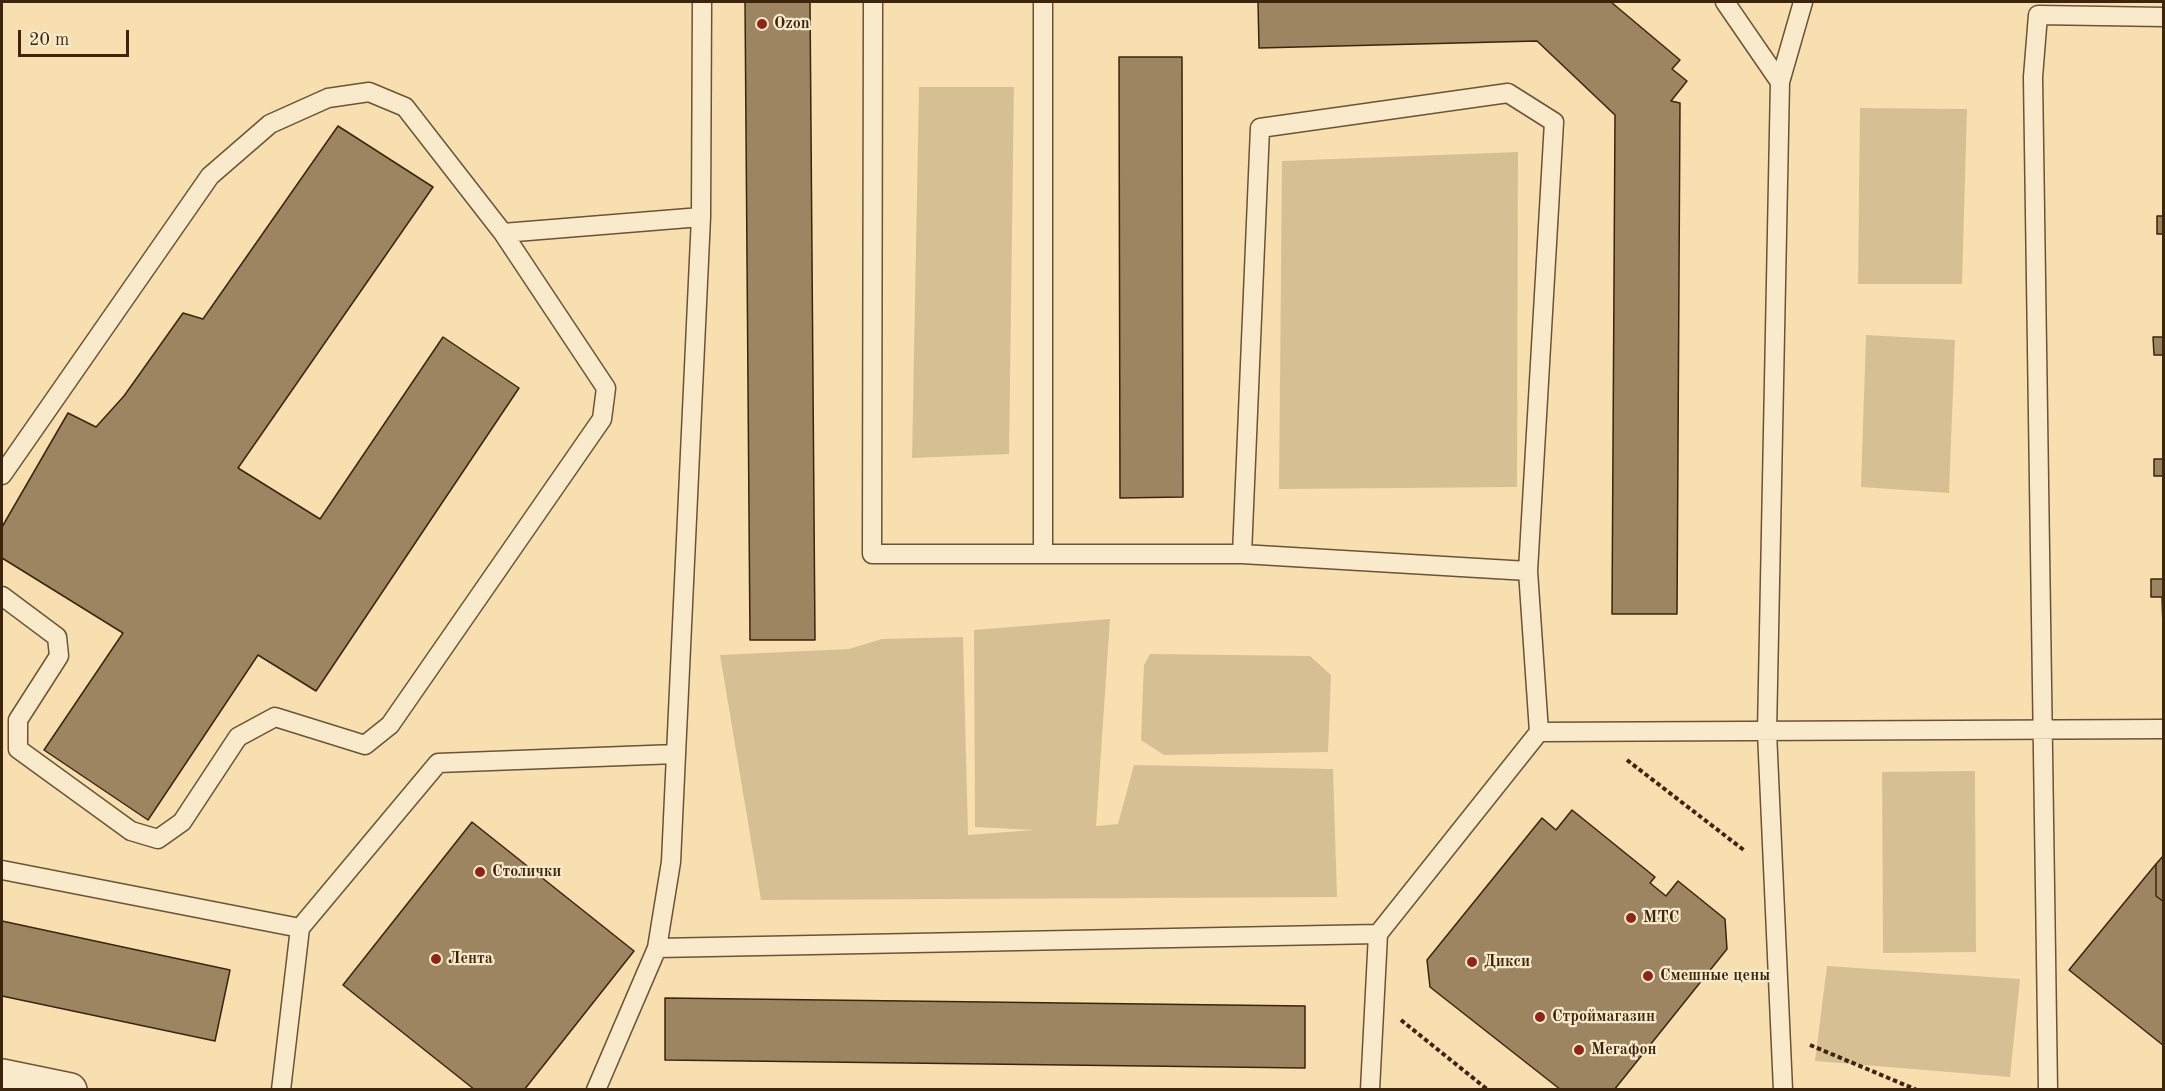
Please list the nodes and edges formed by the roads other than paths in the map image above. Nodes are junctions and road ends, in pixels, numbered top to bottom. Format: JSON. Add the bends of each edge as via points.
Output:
{"nodes":[{"id":1,"x":702,"y":2,"type":"edge"},
{"id":2,"x":873,"y":2,"type":"edge"},
{"id":3,"x":1043,"y":2,"type":"edge"},
{"id":4,"x":1725,"y":2,"type":"edge"},
{"id":5,"x":1803,"y":2,"type":"edge"},
{"id":6,"x":2163,"y":17,"type":"edge"},
{"id":7,"x":1780,"y":82,"type":"junction"},
{"id":8,"x":701,"y":218,"type":"junction"},
{"id":9,"x":503,"y":233,"type":"junction"},
{"id":10,"x":2,"y":475,"type":"edge"},
{"id":11,"x":1043,"y":553,"type":"junction"},
{"id":12,"x":1242,"y":554,"type":"junction"},
{"id":13,"x":1528,"y":571,"type":"junction"},
{"id":14,"x":2,"y":596,"type":"edge"},
{"id":15,"x":2163,"y":729,"type":"edge"},
{"id":16,"x":2042,"y":730,"type":"junction"},
{"id":17,"x":1539,"y":732,"type":"junction"},
{"id":18,"x":1767,"y":732,"type":"junction"},
{"id":19,"x":676,"y":754,"type":"junction"},
{"id":20,"x":2,"y":870,"type":"edge"},
{"id":21,"x":300,"y":928,"type":"junction"},
{"id":22,"x":1378,"y":934,"type":"junction"},
{"id":23,"x":657,"y":948,"type":"junction"},
{"id":24,"x":2,"y":1077,"type":"edge"},
{"id":25,"x":70,"y":1089,"type":"edge"},
{"id":26,"x":281,"y":1089,"type":"edge"},
{"id":27,"x":596,"y":1089,"type":"edge"},
{"id":28,"x":1370,"y":1089,"type":"edge"},
{"id":29,"x":1783,"y":1089,"type":"edge"},
{"id":30,"x":2048,"y":1089,"type":"edge"}],
"edges":[{"from":1,"to":8,"type":"lane"},
{"from":2,"to":11,"type":"lane","via":[[872,554]]},
{"from":3,"to":11,"type":"lane"},
{"from":4,"to":7,"type":"lane"},
{"from":5,"to":7,"type":"lane"},
{"from":6,"to":16,"type":"lane","via":[[2038,15],[2033,77]]},
{"from":7,"to":18,"type":"lane"},
{"from":8,"to":9,"type":"lane"},
{"from":8,"to":19,"type":"lane"},
{"from":9,"to":10,"type":"lane","via":[[405,107],[369,92],[328,99],[270,124],[210,176]]},
{"from":9,"to":14,"type":"lane","via":[[606,388],[602,419],[390,725],[365,745],[275,717],[238,737],[182,822],[158,838],[131,831],[18,749],[18,720],[59,656],[57,637]]},
{"from":11,"to":12,"type":"lane"},
{"from":12,"to":13,"type":"lane"},
{"from":12,"to":13,"type":"lane","via":[[1260,128],[1508,93],[1554,122]]},
{"from":13,"to":17,"type":"lane"},
{"from":15,"to":16,"type":"lane"},
{"from":16,"to":18,"type":"lane"},
{"from":16,"to":30,"type":"lane"},
{"from":17,"to":18,"type":"lane"},
{"from":17,"to":22,"type":"lane"},
{"from":18,"to":29,"type":"lane"},
{"from":19,"to":21,"type":"lane","via":[[438,763]]},
{"from":19,"to":23,"type":"lane","via":[[671,862]]},
{"from":20,"to":21,"type":"lane"},
{"from":21,"to":26,"type":"lane"},
{"from":22,"to":23,"type":"lane"},
{"from":22,"to":28,"type":"lane"},
{"from":23,"to":27,"type":"lane"},
{"from":24,"to":25,"type":"street"}]}
